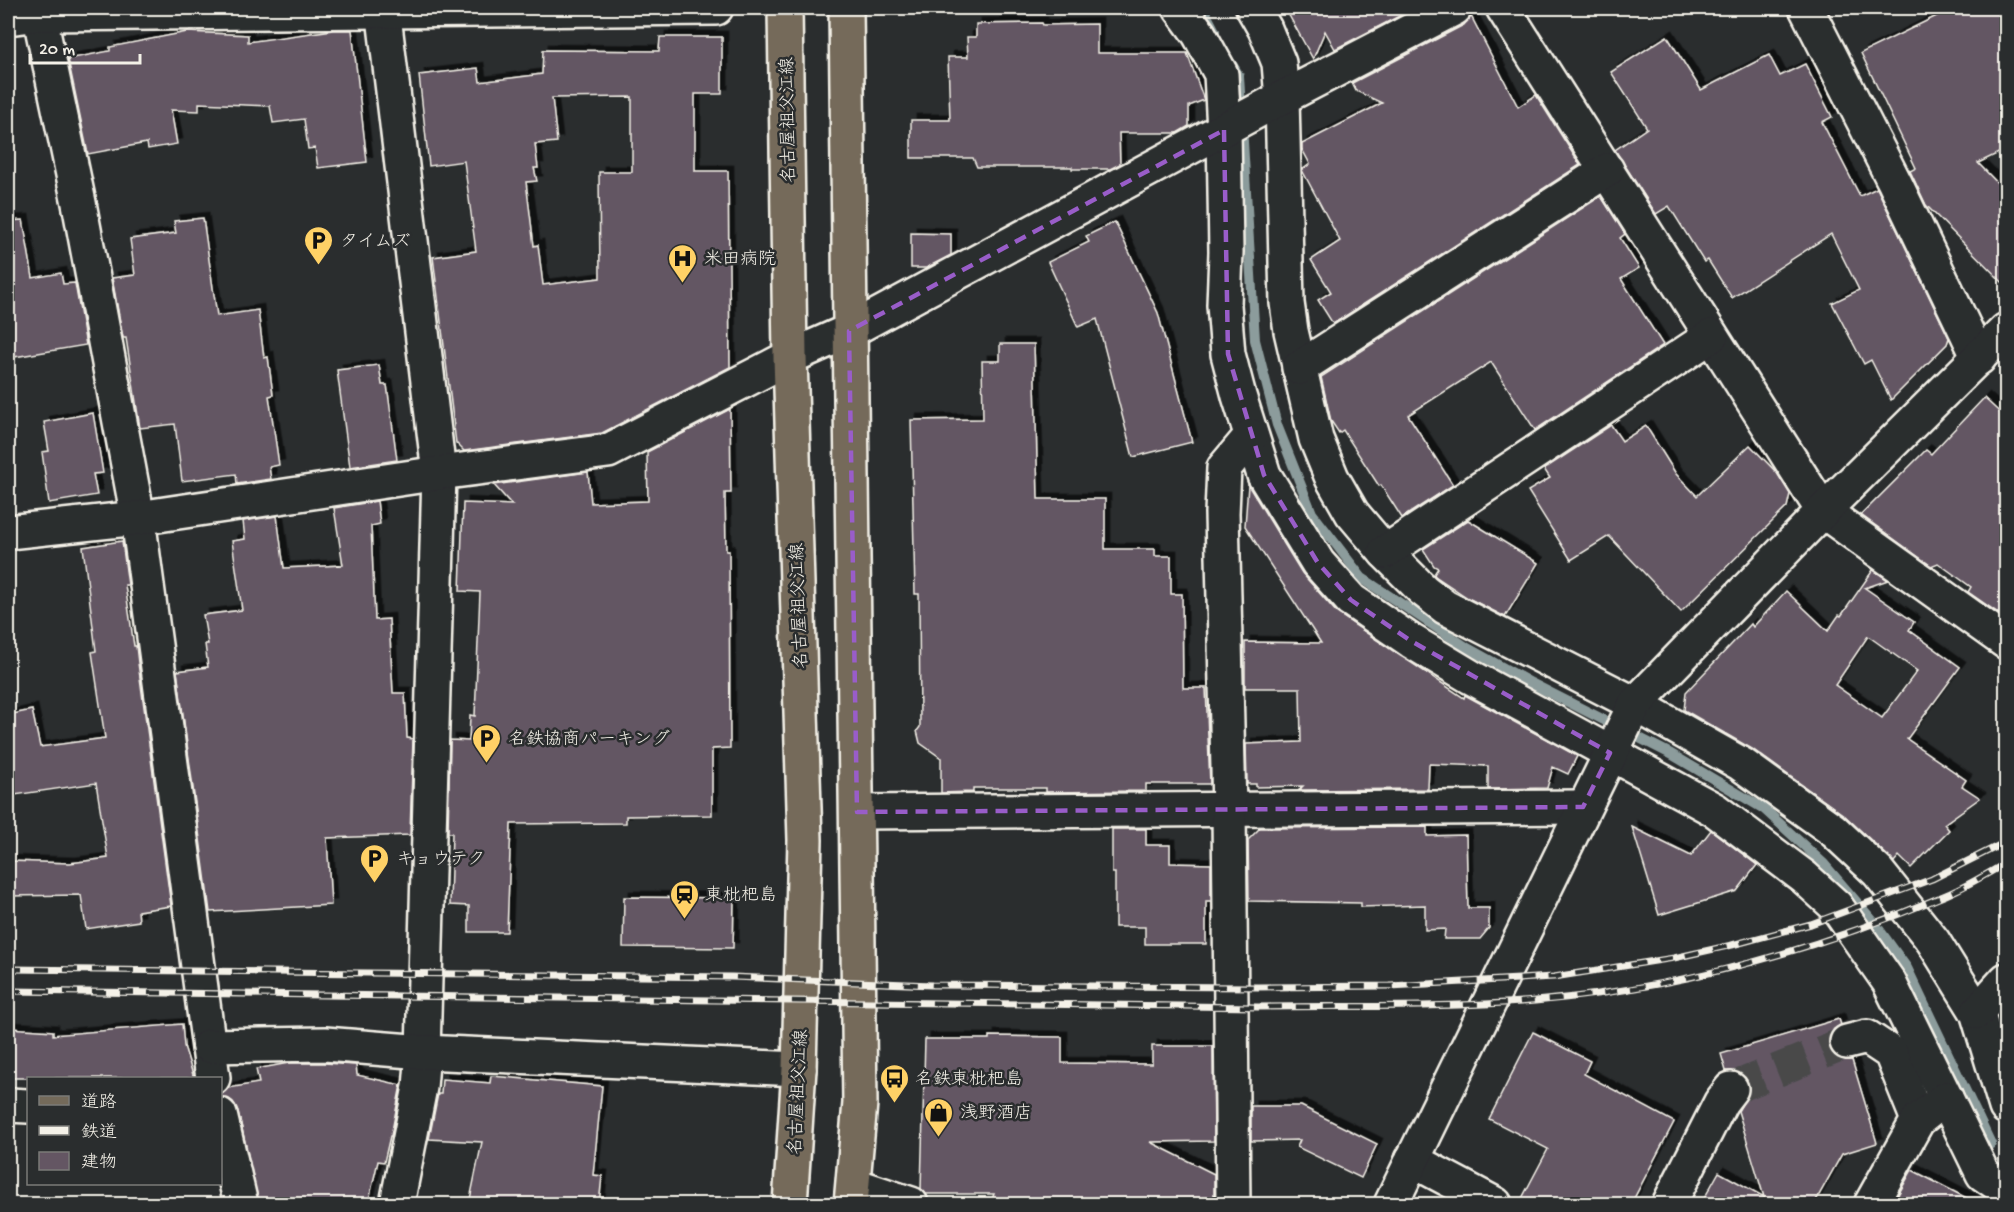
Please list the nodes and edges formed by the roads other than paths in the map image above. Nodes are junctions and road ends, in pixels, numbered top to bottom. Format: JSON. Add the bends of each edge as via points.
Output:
{"nodes":[{"id":1,"x":716,"y":8,"type":"edge"},
{"id":2,"x":785,"y":8,"type":"edge"},
{"id":3,"x":846,"y":8,"type":"edge"},
{"id":4,"x":1179,"y":8,"type":"edge"},
{"id":5,"x":1253,"y":8,"type":"edge"},
{"id":6,"x":1455,"y":8,"type":"edge"},
{"id":7,"x":1503,"y":8,"type":"edge"},
{"id":8,"x":1806,"y":8,"type":"edge"},
{"id":9,"x":266,"y":10,"type":"edge"},
{"id":10,"x":383,"y":10,"type":"edge"},
{"id":11,"x":39,"y":11,"type":"edge"},
{"id":12,"x":8,"y":18,"type":"edge"},
{"id":13,"x":1277,"y":101,"type":"junction"},
{"id":14,"x":1229,"y":127,"type":"junction"},
{"id":15,"x":1606,"y":170,"type":"junction"},
{"id":16,"x":2007,"y":330,"type":"edge"},
{"id":17,"x":849,"y":331,"type":"junction"},
{"id":18,"x":1711,"y":336,"type":"junction"},
{"id":19,"x":790,"y":357,"type":"junction"},
{"id":20,"x":1979,"y":358,"type":"junction"},
{"id":21,"x":1299,"y":368,"type":"junction"},
{"id":22,"x":1251,"y":436,"type":"junction"},
{"id":23,"x":439,"y":473,"type":"junction"},
{"id":24,"x":1823,"y":511,"type":"junction"},
{"id":25,"x":138,"y":518,"type":"junction"},
{"id":26,"x":8,"y":532,"type":"edge"},
{"id":27,"x":1385,"y":552,"type":"junction"},
{"id":28,"x":2007,"y":642,"type":"edge"},
{"id":29,"x":1632,"y":709,"type":"junction"},
{"id":30,"x":1611,"y":750,"type":"junction"},
{"id":31,"x":1583,"y":807,"type":"junction"},
{"id":32,"x":1229,"y":810,"type":"junction"},
{"id":33,"x":857,"y":812,"type":"junction"},
{"id":34,"x":2007,"y":980,"type":"edge"},
{"id":35,"x":1977,"y":1012,"type":"junction"},
{"id":36,"x":1846,"y":1042,"type":"tunnel mouth"},
{"id":37,"x":209,"y":1046,"type":"junction"},
{"id":38,"x":423,"y":1052,"type":"junction"},
{"id":39,"x":799,"y":1069,"type":"junction"},
{"id":40,"x":213,"y":1077,"type":"edge"},
{"id":41,"x":1731,"y":1089,"type":"tunnel mouth"},
{"id":42,"x":1946,"y":1098,"type":"junction"},
{"id":43,"x":8,"y":1105,"type":"edge"},
{"id":44,"x":27,"y":1106,"type":"edge"},
{"id":45,"x":2007,"y":1107,"type":"edge"},
{"id":46,"x":1918,"y":1120,"type":"junction"},
{"id":47,"x":222,"y":1123,"type":"edge"},
{"id":48,"x":1412,"y":1160,"type":"junction"},
{"id":49,"x":2007,"y":1190,"type":"edge"},
{"id":50,"x":852,"y":1195,"type":"edge"},
{"id":51,"x":241,"y":1204,"type":"edge"},
{"id":52,"x":397,"y":1204,"type":"edge"},
{"id":53,"x":790,"y":1204,"type":"edge"},
{"id":54,"x":911,"y":1204,"type":"edge"},
{"id":55,"x":1233,"y":1204,"type":"edge"},
{"id":56,"x":1390,"y":1204,"type":"edge"},
{"id":57,"x":1495,"y":1204,"type":"edge"},
{"id":58,"x":1669,"y":1204,"type":"edge"},
{"id":59,"x":1871,"y":1204,"type":"edge"}],
"edges":[{"from":1,"to":10,"type":"street"},
{"from":2,"to":19,"type":"main road","name":"名古屋祖父江線"},
{"from":3,"to":17,"type":"main road"},
{"from":4,"to":14,"type":"street","via":[[1221,74]]},
{"from":5,"to":13,"type":"street","via":[[1279,63]]},
{"from":6,"to":13,"type":"street"},
{"from":7,"to":15,"type":"street"},
{"from":8,"to":20,"type":"street"},
{"from":9,"to":10,"type":"street"},
{"from":9,"to":11,"type":"street"},
{"from":10,"to":23,"type":"street"},
{"from":11,"to":12,"type":"street"},
{"from":11,"to":25,"type":"street"},
{"from":13,"to":14,"type":"street"},
{"from":13,"to":21,"type":"street","via":[[1287,303]]},
{"from":14,"to":17,"type":"street"},
{"from":14,"to":22,"type":"street","via":[[1224,305],[1228,354]]},
{"from":15,"to":18,"type":"street"},
{"from":15,"to":21,"type":"street"},
{"from":16,"to":20,"type":"street"},
{"from":17,"to":19,"type":"street"},
{"from":17,"to":33,"type":"main road"},
{"from":18,"to":24,"type":"street"},
{"from":18,"to":27,"type":"street"},
{"from":19,"to":23,"type":"street","via":[[608,451]]},
{"from":19,"to":39,"type":"main road","name":"名古屋祖父江線","via":[[805,840]]},
{"from":20,"to":24,"type":"street"},
{"from":21,"to":27,"type":"street","via":[[1317,439],[1332,478],[1352,513]]},
{"from":22,"to":30,"type":"street","via":[[1264,475],[1286,513],[1318,563],[1350,600],[1461,671]]},
{"from":22,"to":32,"type":"street","via":[[1224,468]]},
{"from":23,"to":25,"type":"street"},
{"from":23,"to":38,"type":"street"},
{"from":24,"to":28,"type":"street"},
{"from":24,"to":29,"type":"street"},
{"from":25,"to":26,"type":"street"},
{"from":25,"to":37,"type":"street"},
{"from":27,"to":29,"type":"street","via":[[1445,607]]},
{"from":29,"to":30,"type":"street"},
{"from":29,"to":35,"type":"street","via":[[1741,764],[1833,831],[1878,872],[1933,941]]},
{"from":30,"to":31,"type":"street"},
{"from":30,"to":42,"type":"street","via":[[1715,810],[1836,906],[1889,982]]},
{"from":31,"to":32,"type":"street"},
{"from":31,"to":48,"type":"street"},
{"from":32,"to":33,"type":"street"},
{"from":32,"to":55,"type":"street"},
{"from":33,"to":50,"type":"main road","via":[[860,1103]]},
{"from":34,"to":35,"type":"street"},
{"from":35,"to":45,"type":"street"},
{"from":36,"to":46,"type":"street","via":[[1867,1037],[1891,1053]]},
{"from":37,"to":38,"type":"street","via":[[325,1044]]},
{"from":37,"to":40,"type":"street"},
{"from":38,"to":39,"type":"street"},
{"from":38,"to":52,"type":"street"},
{"from":39,"to":53,"type":"main road","name":"名古屋祖父江線"},
{"from":41,"to":58,"type":"street"},
{"from":42,"to":46,"type":"street"},
{"from":42,"to":49,"type":"street","via":[[1983,1174]]},
{"from":43,"to":44,"type":"street"},
{"from":46,"to":59,"type":"street"},
{"from":47,"to":51,"type":"street"},
{"from":48,"to":56,"type":"street"},
{"from":48,"to":57,"type":"street"},
{"from":50,"to":54,"type":"street"}]}
